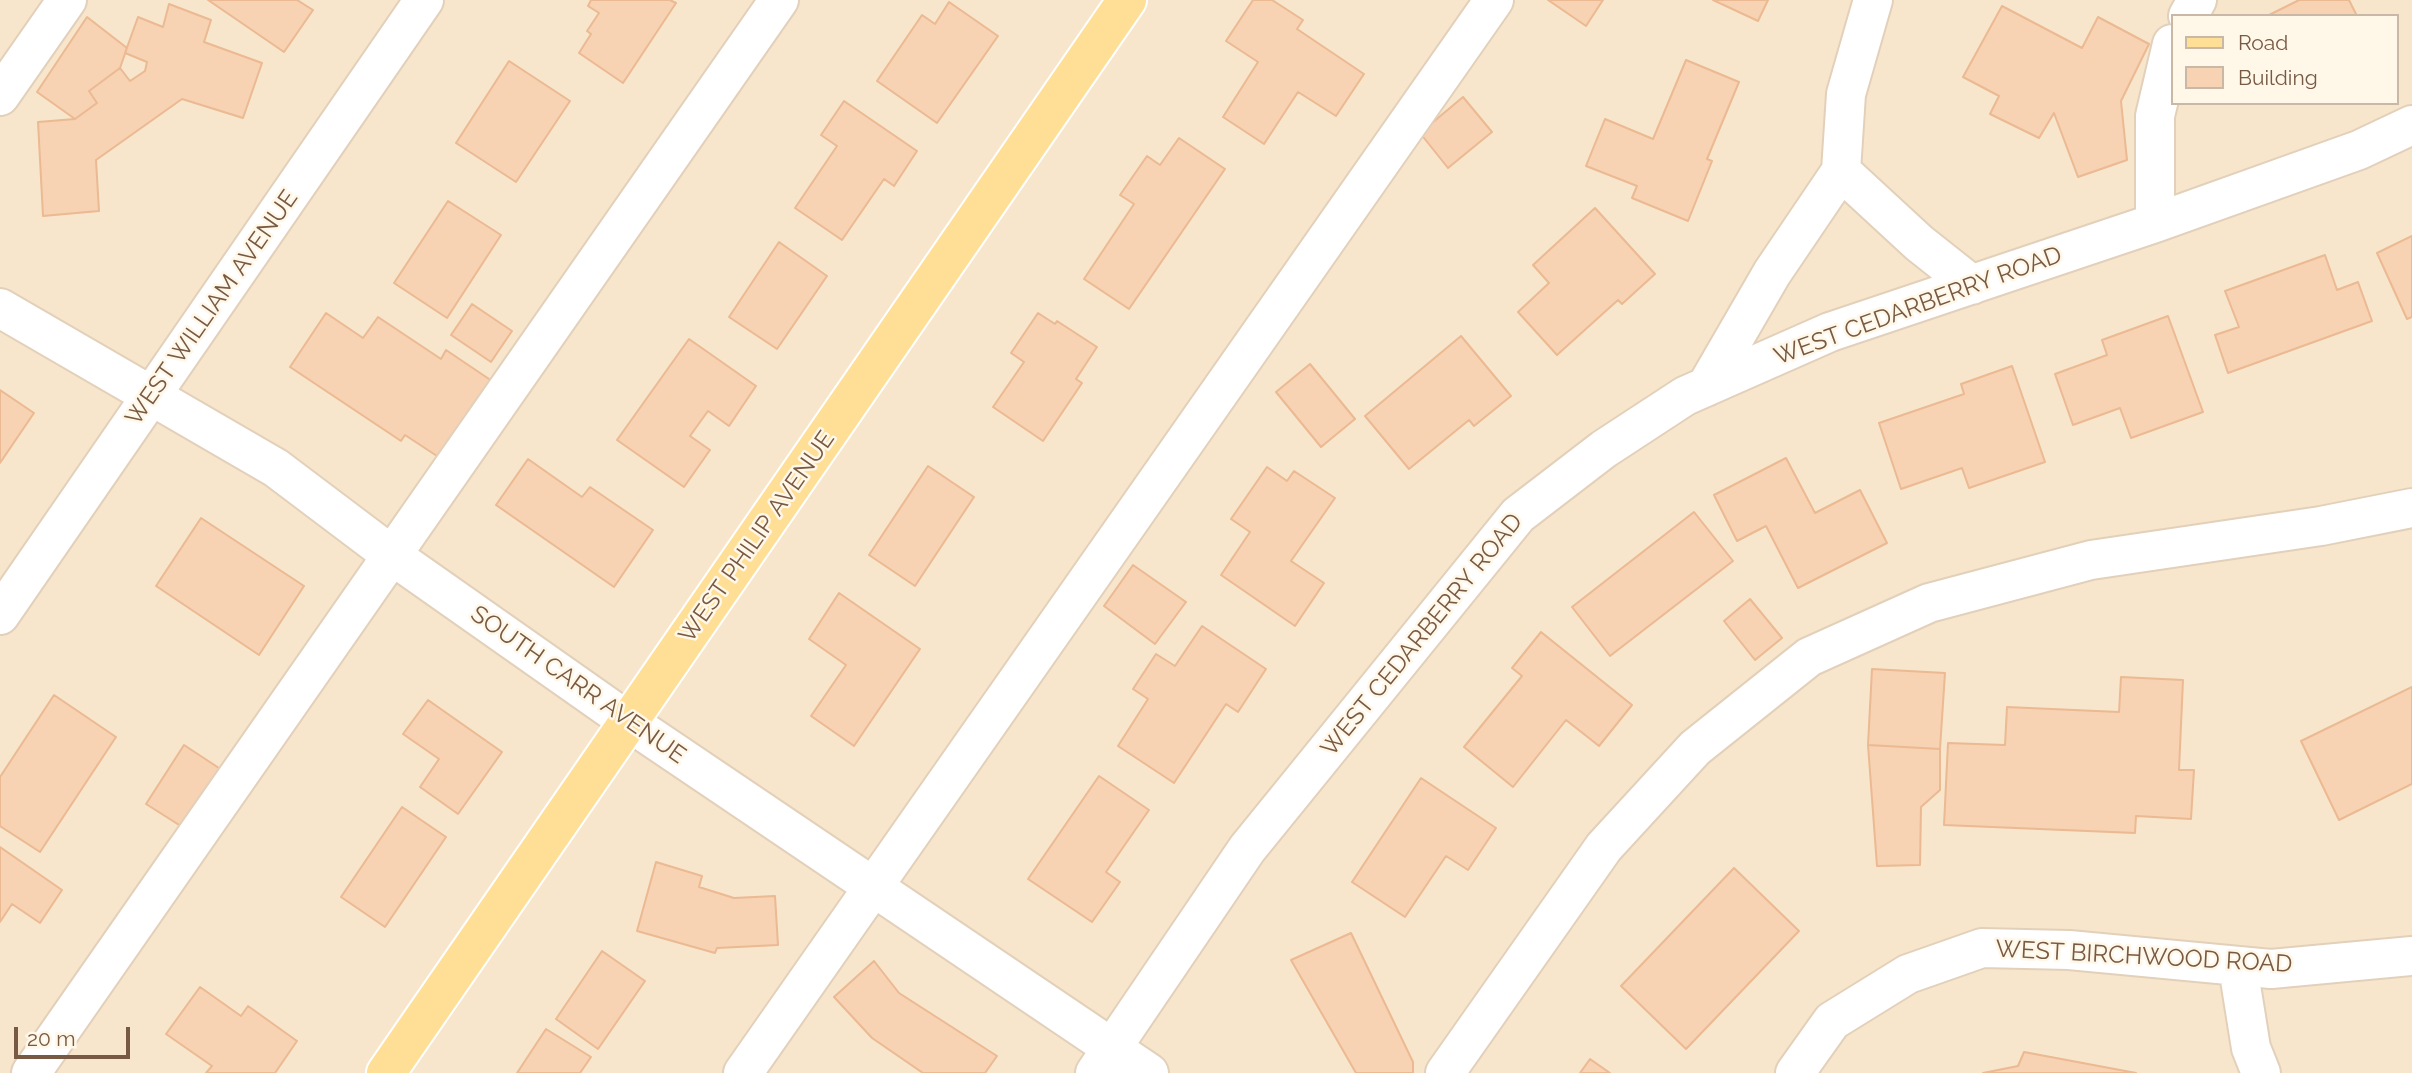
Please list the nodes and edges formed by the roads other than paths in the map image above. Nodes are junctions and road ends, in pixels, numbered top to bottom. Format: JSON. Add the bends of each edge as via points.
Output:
{"nodes":[{"id":1,"x":67,"y":0,"type":"edge"},
{"id":2,"x":425,"y":0,"type":"edge"},
{"id":3,"x":779,"y":0,"type":"edge"},
{"id":4,"x":1127,"y":0,"type":"edge"},
{"id":5,"x":1494,"y":0,"type":"edge"},
{"id":6,"x":1873,"y":0,"type":"edge"},
{"id":7,"x":2170,"y":52,"type":"edge"},
{"id":8,"x":0,"y":96,"type":"edge"},
{"id":9,"x":2412,"y":125,"type":"edge"},
{"id":10,"x":1841,"y":171,"type":"junction"},
{"id":11,"x":2155,"y":223,"type":"junction"},
{"id":12,"x":1972,"y":285,"type":"junction"},
{"id":13,"x":0,"y":308,"type":"edge"},
{"id":14,"x":1706,"y":387,"type":"junction"},
{"id":15,"x":151,"y":397,"type":"junction"},
{"id":16,"x":2412,"y":508,"type":"edge"},
{"id":17,"x":390,"y":554,"type":"junction"},
{"id":18,"x":0,"y":615,"type":"edge"},
{"id":19,"x":629,"y":722,"type":"junction"},
{"id":20,"x":872,"y":886,"type":"junction"},
{"id":21,"x":2412,"y":957,"type":"edge"},
{"id":22,"x":2238,"y":967,"type":"junction"},
{"id":23,"x":1104,"y":1061,"type":"edge"},
{"id":24,"x":31,"y":1073,"type":"edge"},
{"id":25,"x":386,"y":1073,"type":"edge"},
{"id":26,"x":743,"y":1073,"type":"edge"},
{"id":27,"x":1149,"y":1073,"type":"edge"},
{"id":28,"x":1445,"y":1073,"type":"edge"},
{"id":29,"x":1795,"y":1073,"type":"edge"},
{"id":30,"x":2261,"y":1073,"type":"edge"}],
"edges":[{"from":1,"to":8,"type":"street"},
{"from":2,"to":15,"type":"street","name":"WEST WILLIAM AVENUE"},
{"from":3,"to":17,"type":"street","via":[[418,521]]},
{"from":4,"to":19,"type":"main road","name":"WEST PHILIP AVENUE"},
{"from":5,"to":20,"type":"street"},
{"from":6,"to":10,"type":"street","via":[[1846,94]]},
{"from":7,"to":11,"type":"street","via":[[2154,116]]},
{"from":9,"to":11,"type":"street","name":"WEST CEDARBERRY ROAD","via":[[2359,150]]},
{"from":10,"to":12,"type":"street"},
{"from":10,"to":14,"type":"street","via":[[1772,273]]},
{"from":11,"to":12,"type":"street","name":"WEST CEDARBERRY ROAD"},
{"from":12,"to":14,"type":"street","name":"WEST CEDARBERRY ROAD","via":[[1830,332]]},
{"from":13,"to":15,"type":"street","name":"SOUTH CARR AVENUE"},
{"from":14,"to":23,"type":"street","name":"WEST CEDARBERRY ROAD","via":[[1604,449],[1518,515],[1247,849]]},
{"from":15,"to":17,"type":"street","name":"SOUTH CARR AVENUE","via":[[276,468]]},
{"from":15,"to":18,"type":"street","name":"WEST WILLIAM AVENUE"},
{"from":16,"to":28,"type":"street","via":[[2091,560],[1929,603],[1809,657],[1695,748],[1604,847]]},
{"from":17,"to":19,"type":"street","name":"SOUTH CARR AVENUE"},
{"from":17,"to":24,"type":"street"},
{"from":19,"to":20,"type":"street","name":"SOUTH CARR AVENUE"},
{"from":19,"to":25,"type":"main road","name":"WEST PHILIP AVENUE"},
{"from":20,"to":23,"type":"street","name":"SOUTH CARR AVENUE"},
{"from":20,"to":26,"type":"street"},
{"from":21,"to":22,"type":"street","name":"WEST BIRCHWOOD ROAD","via":[[2271,969]]},
{"from":22,"to":29,"type":"street","name":"WEST BIRCHWOOD ROAD","via":[[2069,950],[1982,948],[1908,974],[1832,1021]]},
{"from":22,"to":30,"type":"street","via":[[2251,1048]]},
{"from":23,"to":27,"type":"street","name":"SOUTH CARR AVENUE"}]}
